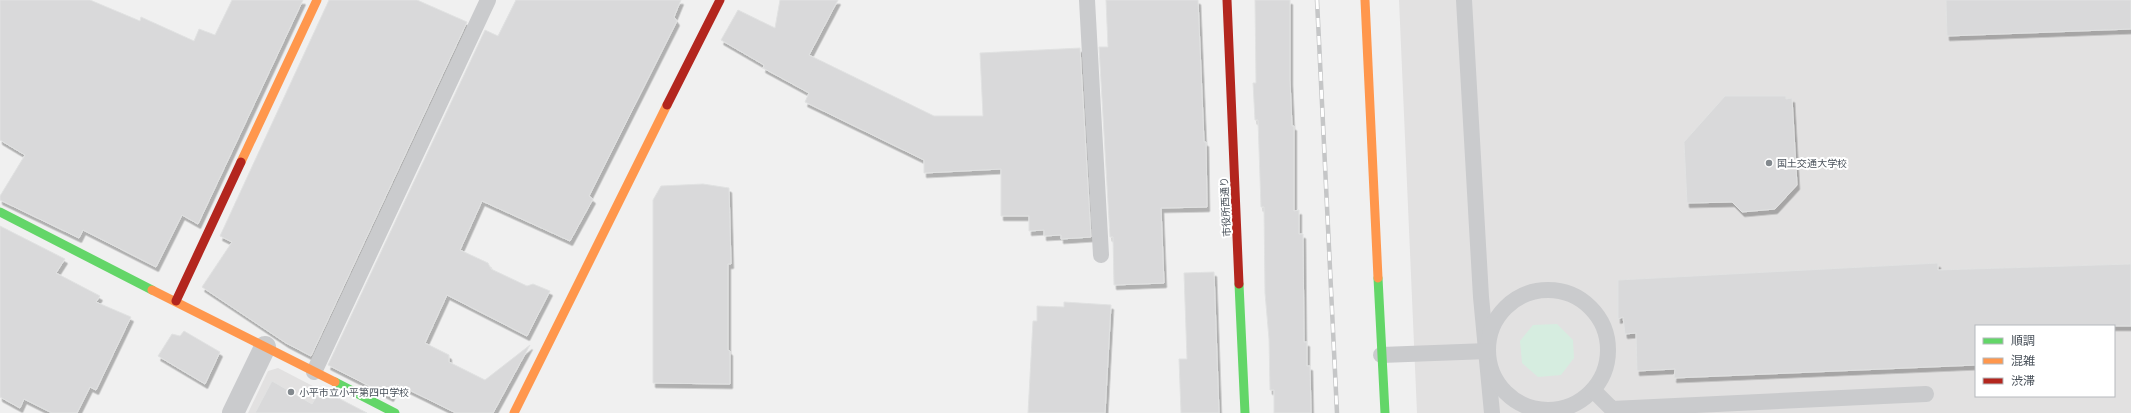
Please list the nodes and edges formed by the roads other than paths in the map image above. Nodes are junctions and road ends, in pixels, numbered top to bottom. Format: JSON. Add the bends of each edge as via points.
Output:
{"nodes":[{"id":1,"x":317,"y":0,"type":"edge"},
{"id":2,"x":488,"y":0,"type":"edge"},
{"id":3,"x":720,"y":0,"type":"edge"},
{"id":4,"x":1087,"y":0,"type":"edge"},
{"id":5,"x":1227,"y":0,"type":"edge"},
{"id":6,"x":1365,"y":0,"type":"edge"},
{"id":7,"x":1464,"y":0,"type":"edge"},
{"id":8,"x":0,"y":212,"type":"edge"},
{"id":9,"x":1101,"y":255,"type":"dead end"},
{"id":10,"x":176,"y":301,"type":"junction"},
{"id":11,"x":265,"y":347,"type":"junction"},
{"id":12,"x":1488,"y":351,"type":"junction"},
{"id":13,"x":1382,"y":355,"type":"junction"},
{"id":14,"x":314,"y":372,"type":"junction"},
{"id":15,"x":1593,"y":390,"type":"junction"},
{"id":16,"x":1926,"y":394,"type":"dead end"},
{"id":17,"x":233,"y":413,"type":"edge"},
{"id":18,"x":395,"y":413,"type":"edge"},
{"id":19,"x":514,"y":413,"type":"edge"},
{"id":20,"x":1245,"y":413,"type":"edge"},
{"id":21,"x":1385,"y":413,"type":"edge"},
{"id":22,"x":1492,"y":413,"type":"edge"}],
"edges":[{"from":1,"to":10,"type":"street"},
{"from":2,"to":14,"type":"lane"},
{"from":3,"to":19,"type":"street"},
{"from":4,"to":9,"type":"lane"},
{"from":5,"to":20,"type":"street","name":"市役所西通り"},
{"from":6,"to":13,"type":"street"},
{"from":7,"to":12,"type":"lane","via":[[1482,297]]},
{"from":8,"to":10,"type":"street"},
{"from":10,"to":11,"type":"street"},
{"from":11,"to":14,"type":"street"},
{"from":11,"to":17,"type":"street"},
{"from":12,"to":13,"type":"lane"},
{"from":12,"to":15,"type":"lane","via":[[1489,365],[1495,378],[1507,393],[1522,404],[1541,409],[1560,409],[1578,402]]},
{"from":12,"to":15,"type":"lane","via":[[1493,323],[1504,308],[1519,297],[1543,290],[1556,290],[1574,295],[1589,306],[1601,320],[1607,338],[1608,356],[1603,374]]},
{"from":12,"to":22,"type":"lane"},
{"from":13,"to":21,"type":"street"},
{"from":14,"to":18,"type":"street"},
{"from":15,"to":16,"type":"lane","via":[[1612,409]]}]}
